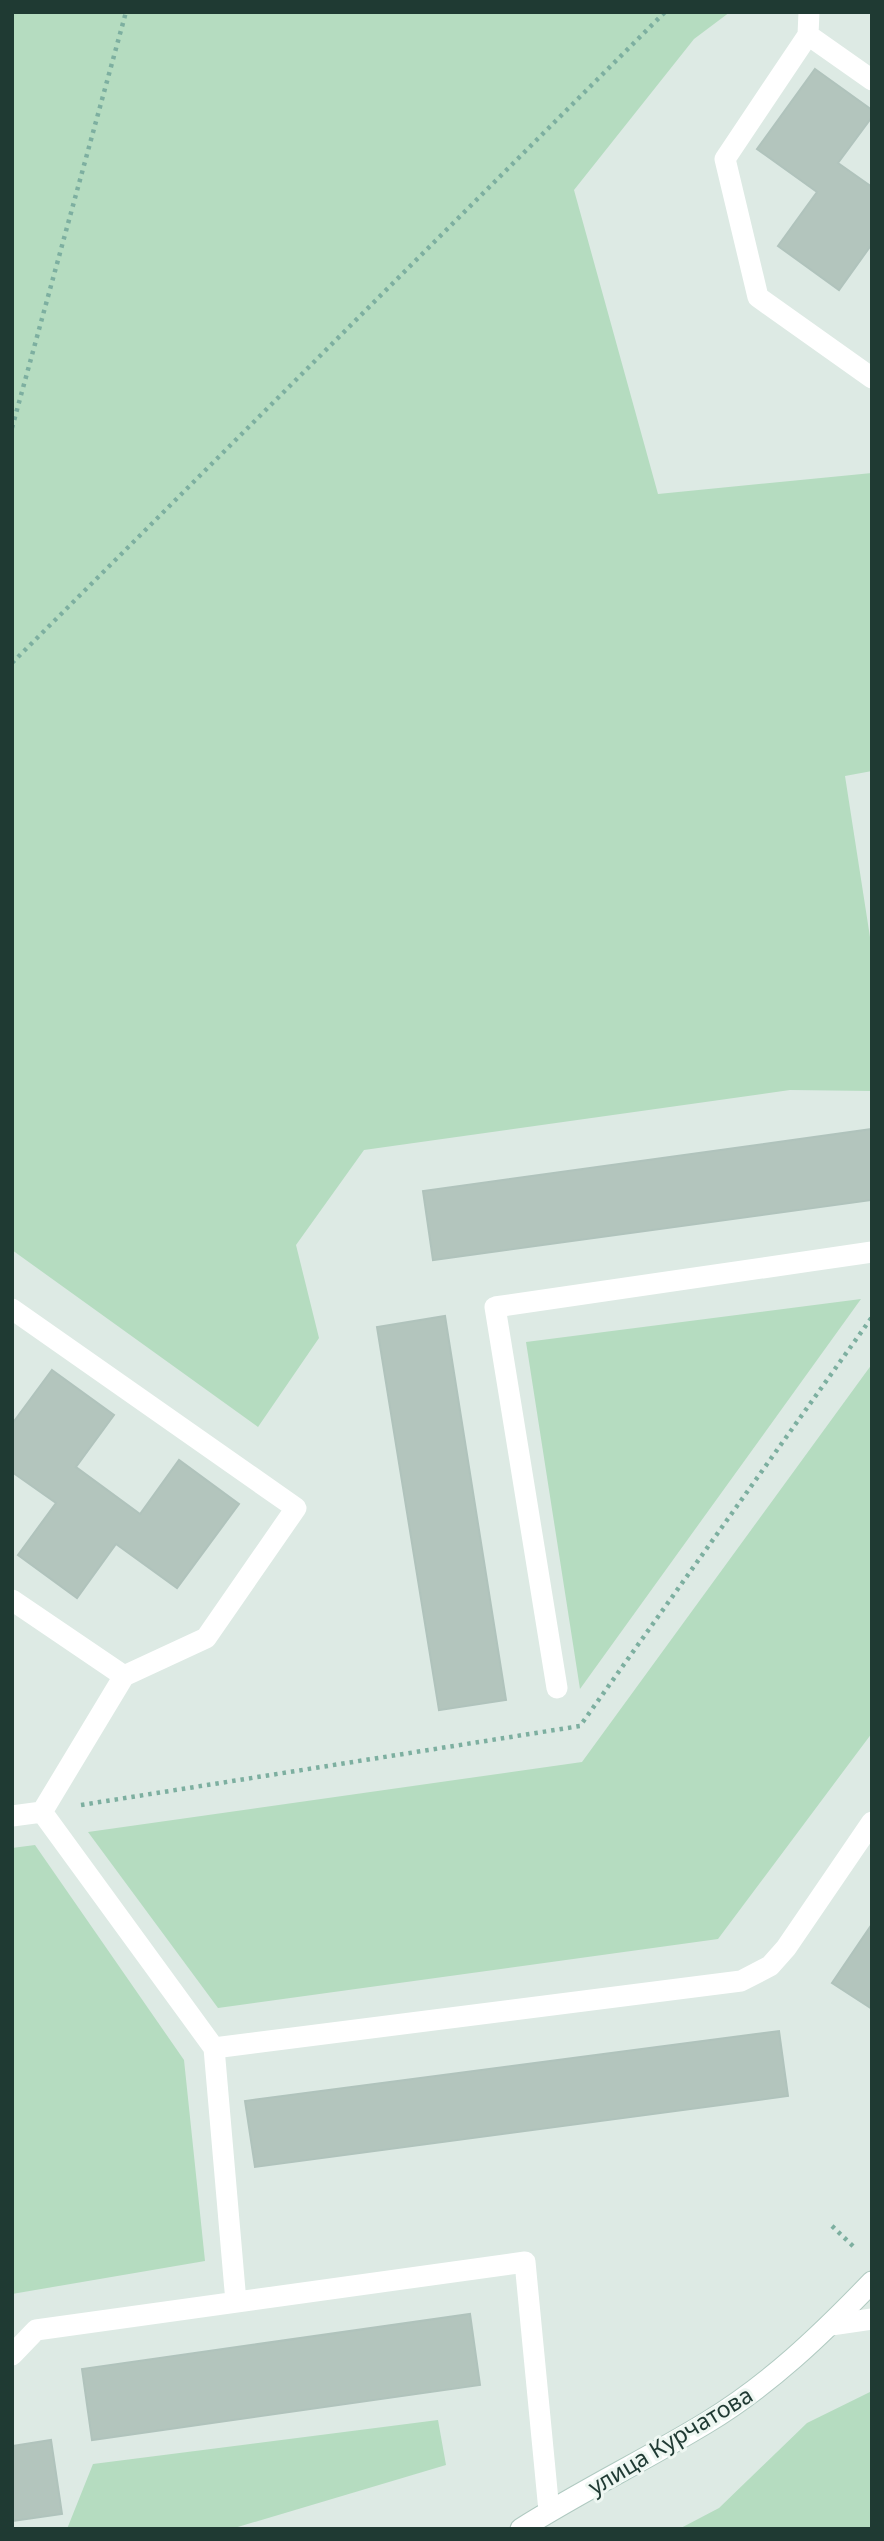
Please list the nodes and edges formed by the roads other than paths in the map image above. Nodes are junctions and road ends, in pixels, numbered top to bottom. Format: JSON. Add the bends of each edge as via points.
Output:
{"nodes":[{"id":1,"x":808,"y":12,"type":"edge"},
{"id":2,"x":808,"y":35,"type":"junction"},
{"id":3,"x":872,"y":80,"type":"edge"},
{"id":4,"x":872,"y":379,"type":"edge"},
{"id":5,"x":872,"y":1252,"type":"edge"},
{"id":6,"x":12,"y":1309,"type":"edge"},
{"id":7,"x":12,"y":1600,"type":"edge"},
{"id":8,"x":124,"y":1676,"type":"junction"},
{"id":9,"x":557,"y":1688,"type":"dead end"},
{"id":10,"x":43,"y":1812,"type":"junction"},
{"id":11,"x":12,"y":1816,"type":"edge"},
{"id":12,"x":872,"y":1822,"type":"edge"},
{"id":13,"x":214,"y":2048,"type":"junction"},
{"id":14,"x":872,"y":2282,"type":"edge"},
{"id":15,"x":236,"y":2302,"type":"junction"},
{"id":16,"x":872,"y":2319,"type":"edge"},
{"id":17,"x":831,"y":2325,"type":"junction"},
{"id":18,"x":12,"y":2355,"type":"edge"},
{"id":19,"x":549,"y":2511,"type":"junction"},
{"id":20,"x":521,"y":2529,"type":"edge"}],
"edges":[{"from":1,"to":2,"type":"street"},
{"from":2,"to":3,"type":"street"},
{"from":2,"to":4,"type":"street","via":[[725,159],[758,297]]},
{"from":5,"to":9,"type":"street","via":[[495,1307]]},
{"from":6,"to":8,"type":"street","via":[[296,1508],[205,1638]]},
{"from":7,"to":8,"type":"street"},
{"from":8,"to":10,"type":"street"},
{"from":10,"to":11,"type":"street"},
{"from":10,"to":13,"type":"street"},
{"from":12,"to":13,"type":"street","via":[[786,1948],[770,1966],[741,1981]]},
{"from":13,"to":15,"type":"street"},
{"from":14,"to":17,"type":"street","name":"улица Курчатова"},
{"from":15,"to":18,"type":"street","via":[[36,2330]]},
{"from":15,"to":19,"type":"street","via":[[525,2262]]},
{"from":16,"to":17,"type":"street"},
{"from":17,"to":19,"type":"street","name":"улица Курчатова","via":[[782,2369],[707,2422]]},
{"from":19,"to":20,"type":"street","name":"улица Курчатова"}]}
